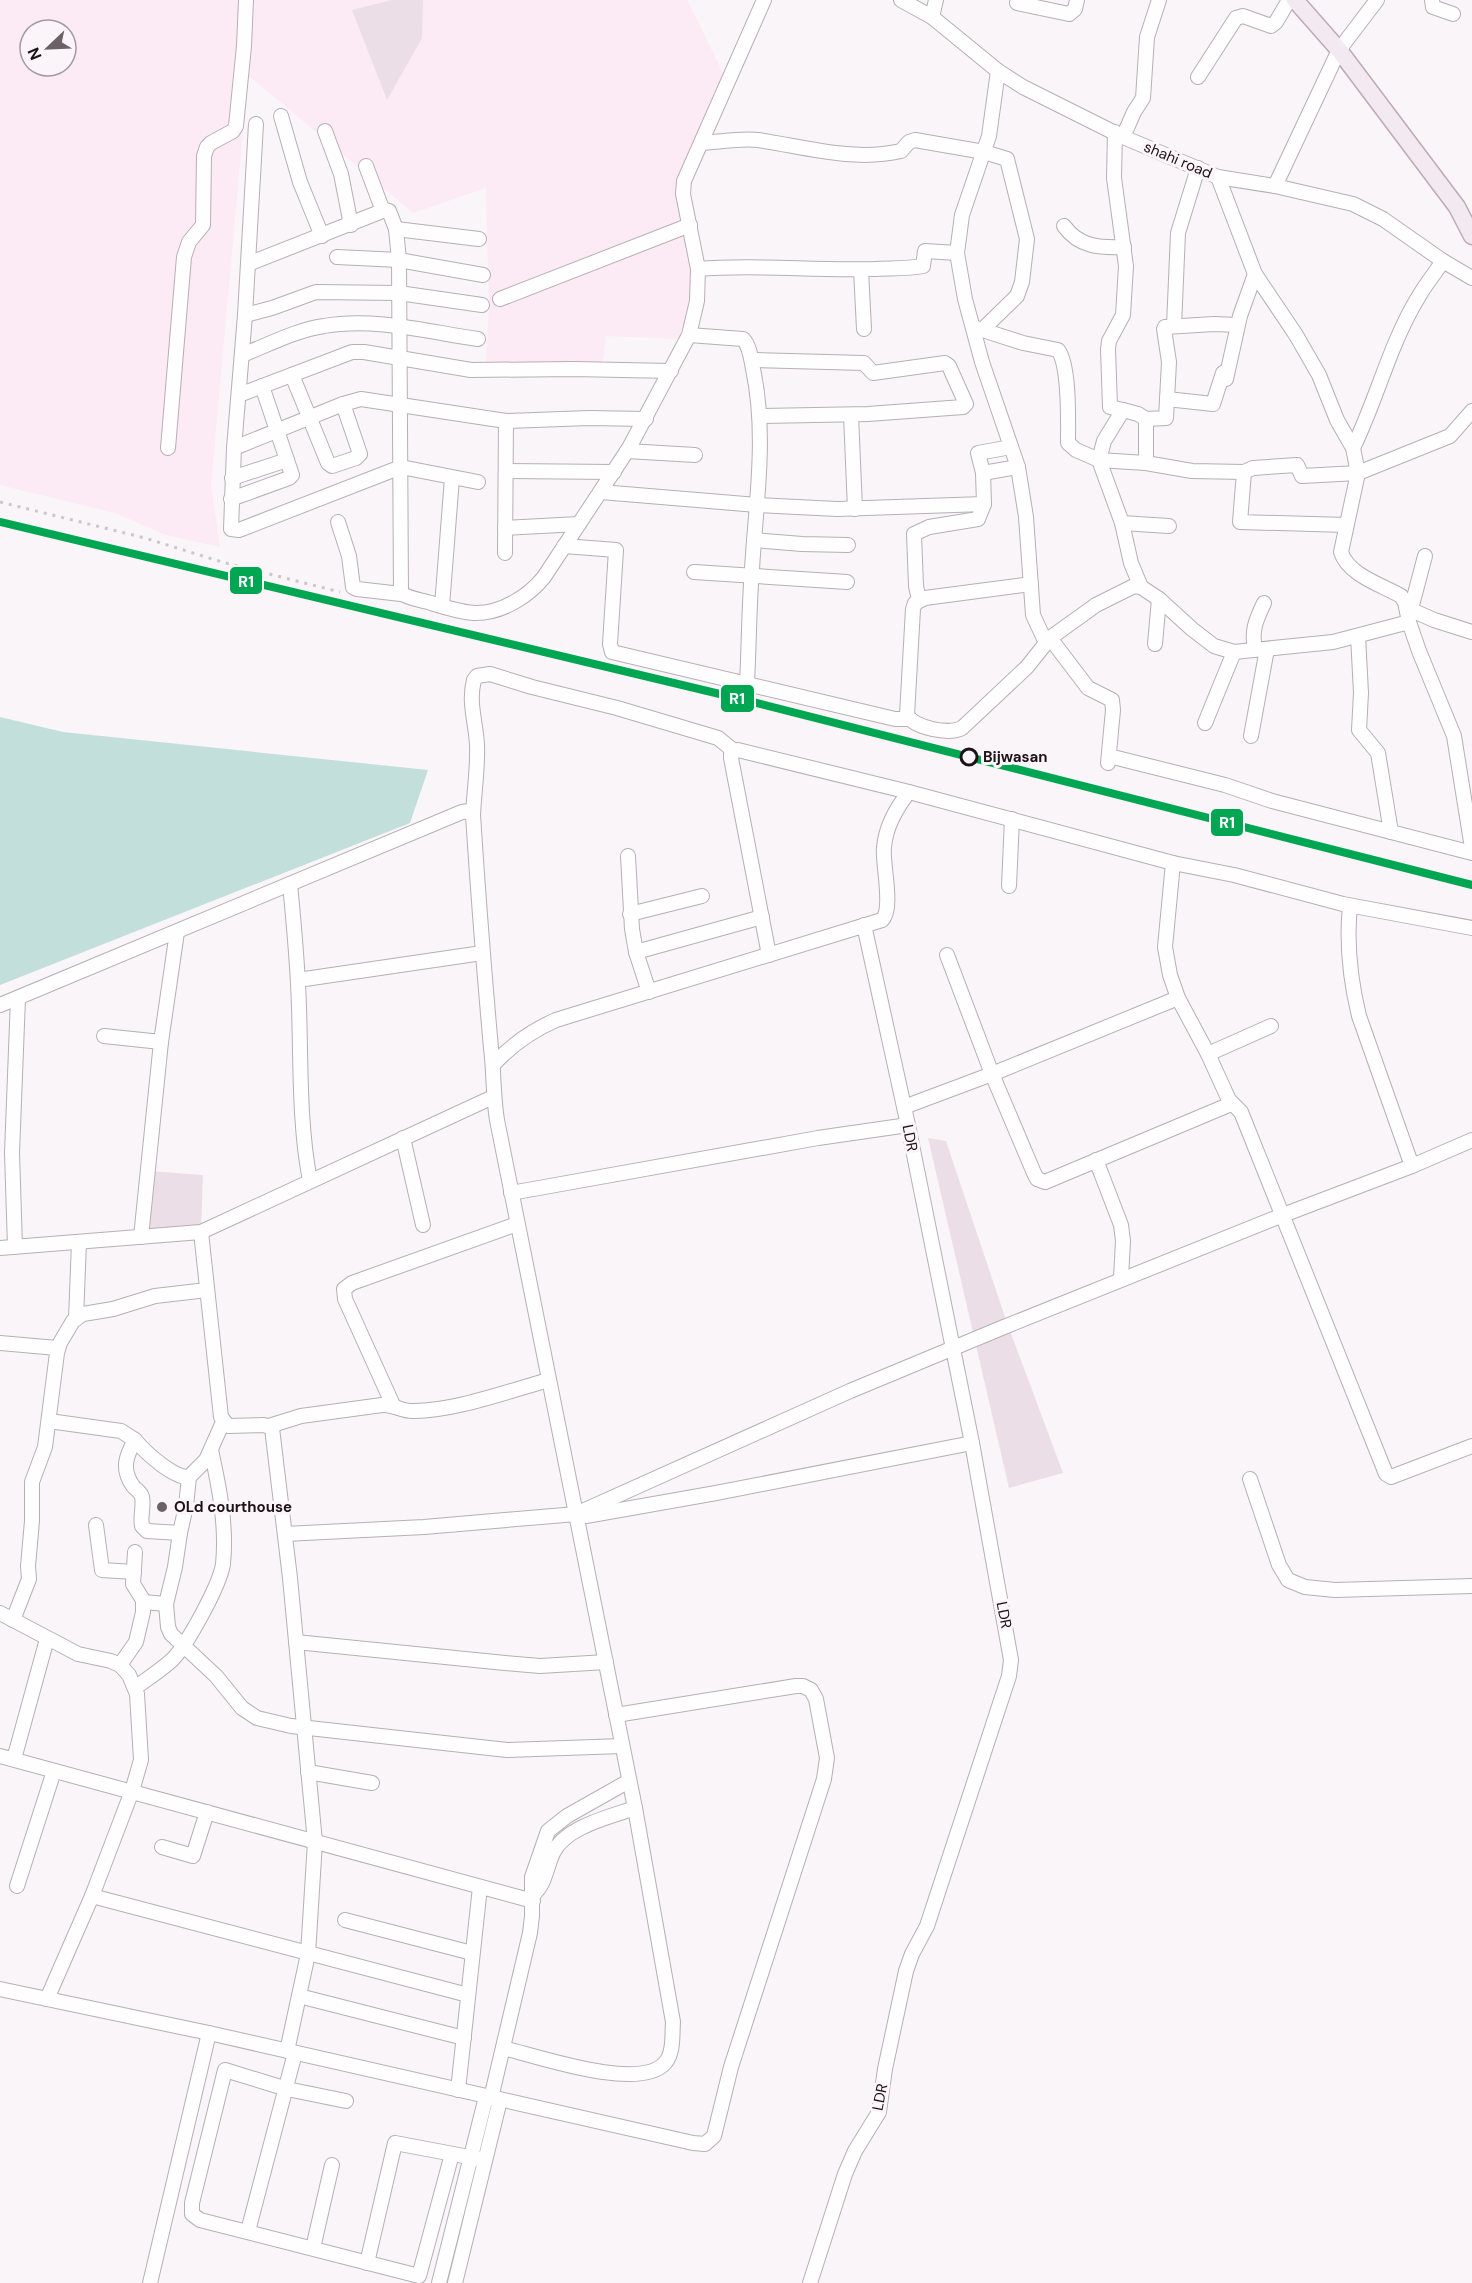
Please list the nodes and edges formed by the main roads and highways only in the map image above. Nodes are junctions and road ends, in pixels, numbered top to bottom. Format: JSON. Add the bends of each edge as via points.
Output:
{"nodes":[{"id":1,"x":1294,"y":0,"type":"edge"},
{"id":2,"x":1464,"y":208,"type":"edge"},
{"id":3,"x":1472,"y":236,"type":"edge"}],
"edges":[{"from":1,"to":2,"type":"main road","via":[[1339,50]]},
{"from":2,"to":3,"type":"main road"}]}
